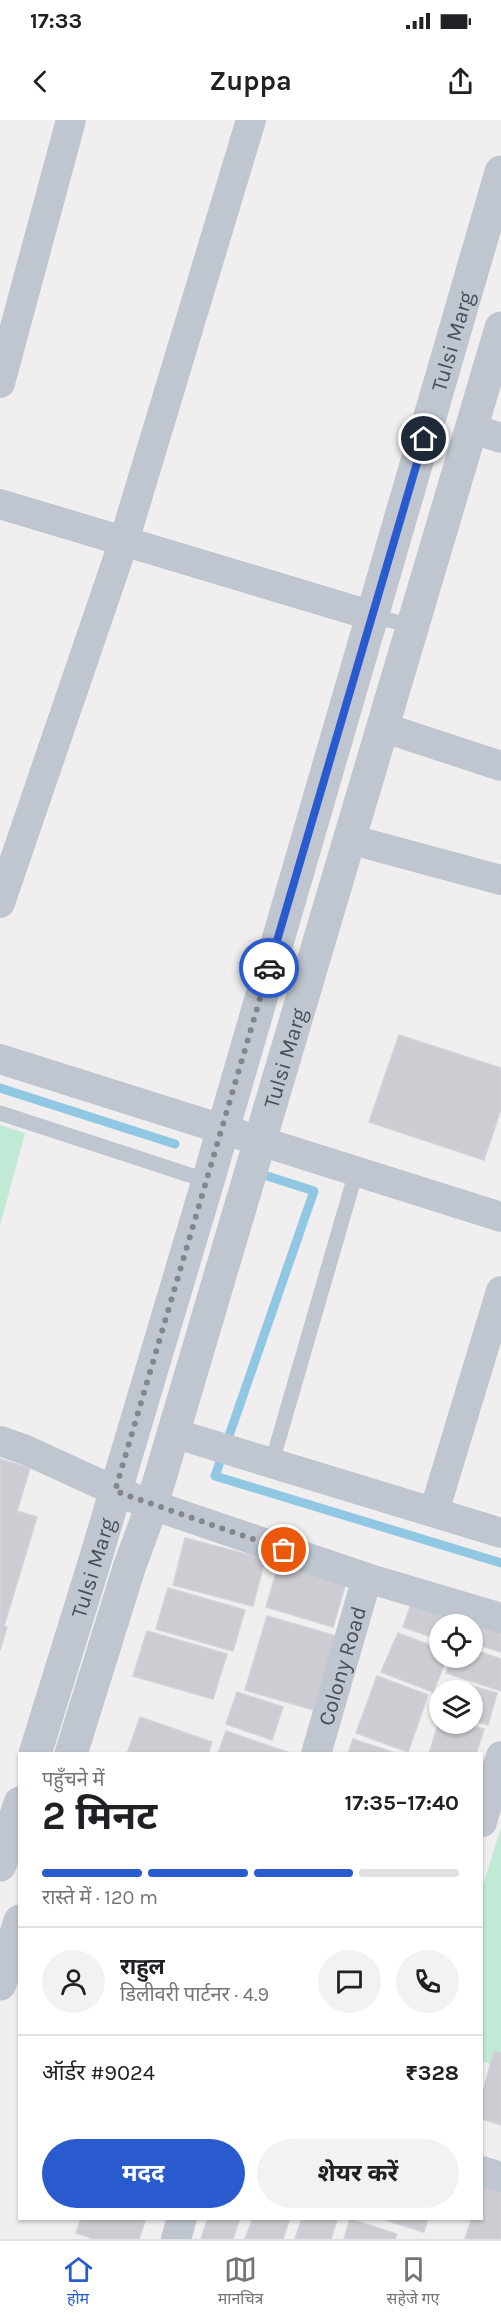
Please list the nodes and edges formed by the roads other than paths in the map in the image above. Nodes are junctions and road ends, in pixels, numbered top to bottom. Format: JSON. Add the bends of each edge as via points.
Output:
{"nodes":[{"id":1,"x":71,"y":120,"type":"edge"},
{"id":2,"x":251,"y":120,"type":"edge"},
{"id":3,"x":501,"y":172,"type":"edge"},
{"id":4,"x":501,"y":328,"type":"edge"},
{"id":5,"x":0,"y":383,"type":"edge"},
{"id":6,"x":470,"y":428,"type":"junction"},
{"id":7,"x":501,"y":438,"type":"edge"},
{"id":8,"x":0,"y":504,"type":"edge"},
{"id":9,"x":124,"y":541,"type":"junction"},
{"id":10,"x":373,"y":616,"type":"junction"},
{"id":11,"x":412,"y":626,"type":"junction"},
{"id":12,"x":382,"y":727,"type":"junction"},
{"id":13,"x":501,"y":766,"type":"edge"},
{"id":14,"x":349,"y":839,"type":"junction"},
{"id":15,"x":501,"y":880,"type":"edge"},
{"id":16,"x":0,"y":903,"type":"edge"},
{"id":17,"x":0,"y":1059,"type":"edge"},
{"id":18,"x":0,"y":1113,"type":"edge"},
{"id":19,"x":221,"y":1129,"type":"junction"},
{"id":20,"x":259,"y":1141,"type":"junction"},
{"id":21,"x":356,"y":1172,"type":"junction"},
{"id":22,"x":208,"y":1180,"type":"junction"},
{"id":23,"x":501,"y":1217,"type":"edge"},
{"id":24,"x":501,"y":1291,"type":"edge"},
{"id":25,"x":187,"y":1437,"type":"junction"},
{"id":26,"x":0,"y":1441,"type":"edge"},
{"id":27,"x":259,"y":1459,"type":"junction"},
{"id":28,"x":115,"y":1491,"type":"junction"},
{"id":29,"x":152,"y":1505,"type":"junction"},
{"id":30,"x":434,"y":1512,"type":"junction"},
{"id":31,"x":501,"y":1533,"type":"edge"},
{"id":32,"x":367,"y":1578,"type":"junction"},
{"id":33,"x":501,"y":1618,"type":"edge"},
{"id":34,"x":36,"y":1752,"type":"edge"},
{"id":35,"x":72,"y":1752,"type":"edge"},
{"id":36,"x":317,"y":1752,"type":"edge"},
{"id":37,"x":501,"y":1756,"type":"edge"},
{"id":38,"x":496,"y":1793,"type":"edge"},
{"id":39,"x":18,"y":1809,"type":"edge"},
{"id":40,"x":483,"y":1820,"type":"edge"},
{"id":41,"x":0,"y":1865,"type":"edge"},
{"id":42,"x":18,"y":1927,"type":"edge"},
{"id":43,"x":0,"y":1984,"type":"edge"},
{"id":44,"x":483,"y":2170,"type":"edge"},
{"id":45,"x":501,"y":2177,"type":"edge"},
{"id":46,"x":181,"y":2220,"type":"edge"},
{"id":47,"x":176,"y":2239,"type":"edge"}],
"edges":[{"from":1,"to":5,"type":"street"},
{"from":2,"to":9,"type":"street"},
{"from":3,"to":10,"type":"street","name":"Tulsi Marg"},
{"from":4,"to":6,"type":"street","name":"Tulsi Marg"},
{"from":6,"to":7,"type":"street"},
{"from":6,"to":11,"type":"street","name":"Tulsi Marg"},
{"from":8,"to":9,"type":"street"},
{"from":9,"to":10,"type":"street"},
{"from":9,"to":16,"type":"street"},
{"from":10,"to":11,"type":"lane"},
{"from":10,"to":19,"type":"street","name":"Tulsi Marg"},
{"from":11,"to":12,"type":"street","name":"Tulsi Marg"},
{"from":12,"to":13,"type":"street"},
{"from":12,"to":14,"type":"street","name":"Tulsi Marg"},
{"from":14,"to":15,"type":"street"},
{"from":14,"to":20,"type":"street","name":"Tulsi Marg"},
{"from":17,"to":19,"type":"street"},
{"from":18,"to":22,"type":"lane"},
{"from":19,"to":20,"type":"street"},
{"from":19,"to":22,"type":"street","name":"Tulsi Marg"},
{"from":20,"to":21,"type":"street"},
{"from":20,"to":25,"type":"street","name":"Tulsi Marg"},
{"from":21,"to":23,"type":"street"},
{"from":21,"to":27,"type":"lane"},
{"from":22,"to":28,"type":"street","name":"Tulsi Marg"},
{"from":24,"to":30,"type":"street"},
{"from":25,"to":27,"type":"street"},
{"from":25,"to":29,"type":"street","name":"Tulsi Marg"},
{"from":26,"to":28,"type":"street","name":"Colony Road"},
{"from":27,"to":30,"type":"street"},
{"from":28,"to":29,"type":"street","name":"Colony Road"},
{"from":28,"to":34,"type":"street","name":"Tulsi Marg"},
{"from":29,"to":32,"type":"street","name":"Colony Road"},
{"from":29,"to":35,"type":"street","name":"Tulsi Marg"},
{"from":30,"to":31,"type":"street"},
{"from":32,"to":33,"type":"street","name":"Colony Road"},
{"from":32,"to":36,"type":"street","name":"Colony Road"},
{"from":37,"to":38,"type":"street"},
{"from":38,"to":40,"type":"street"},
{"from":39,"to":41,"type":"street"},
{"from":42,"to":43,"type":"street"},
{"from":44,"to":45,"type":"street"},
{"from":46,"to":47,"type":"street"}]}
